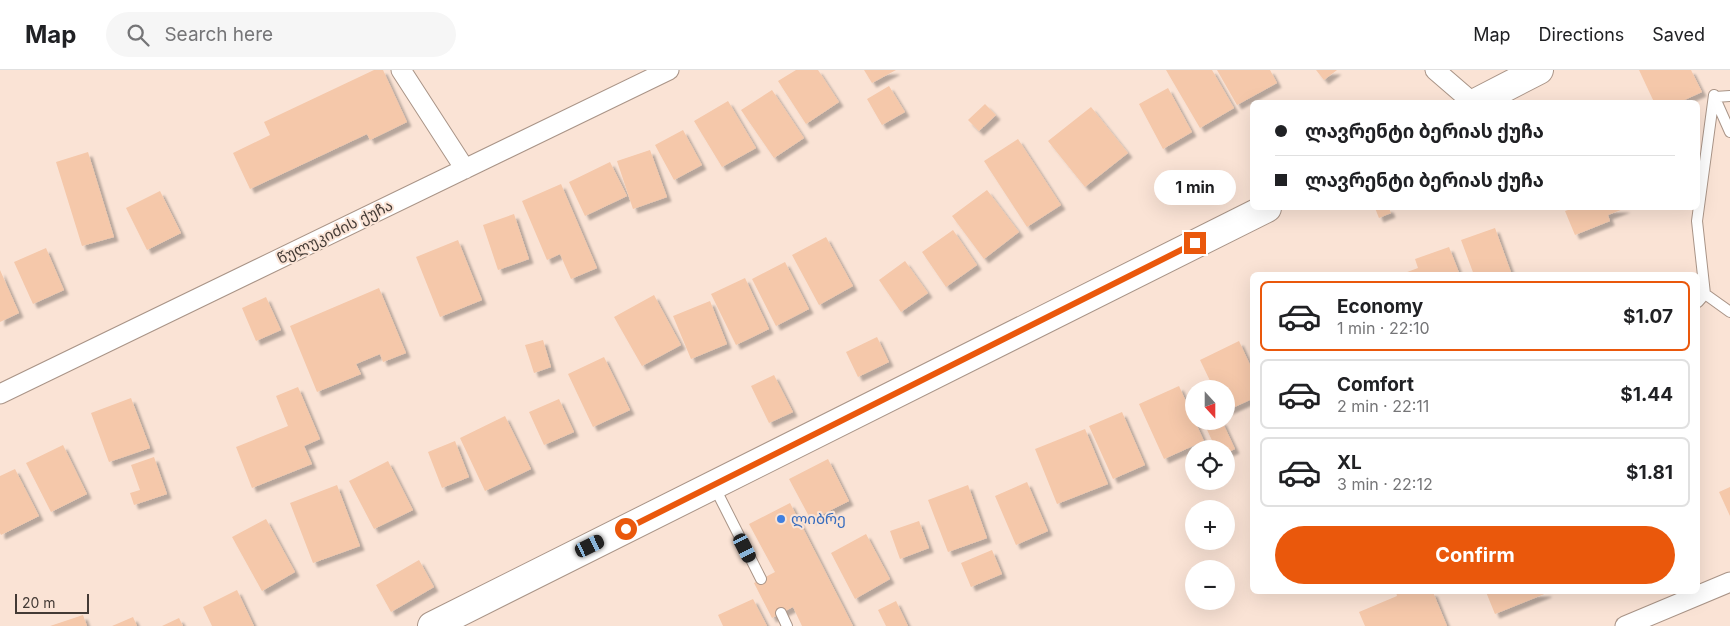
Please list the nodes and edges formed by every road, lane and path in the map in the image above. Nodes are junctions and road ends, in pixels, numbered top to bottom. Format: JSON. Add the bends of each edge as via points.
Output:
{"nodes":[{"id":1,"x":401,"y":70,"type":"edge"},
{"id":2,"x":669,"y":70,"type":"edge"},
{"id":3,"x":1435,"y":70,"type":"edge"},
{"id":4,"x":1539,"y":70,"type":"edge"},
{"id":5,"x":1730,"y":96,"type":"edge"},
{"id":6,"x":1715,"y":98,"type":"junction"},
{"id":7,"x":1470,"y":100,"type":"edge"},
{"id":8,"x":1480,"y":100,"type":"edge"},
{"id":9,"x":1730,"y":132,"type":"edge"},
{"id":10,"x":465,"y":170,"type":"junction"},
{"id":11,"x":1700,"y":199,"type":"edge"},
{"id":12,"x":1263,"y":210,"type":"edge"},
{"id":13,"x":1698,"y":210,"type":"edge"},
{"id":14,"x":1700,"y":272,"type":"edge"},
{"id":15,"x":1700,"y":279,"type":"edge"},
{"id":16,"x":1701,"y":298,"type":"edge"},
{"id":17,"x":1730,"y":312,"type":"edge"},
{"id":18,"x":0,"y":394,"type":"edge"},
{"id":19,"x":714,"y":485,"type":"junction"},
{"id":20,"x":761,"y":579,"type":"dead end"},
{"id":21,"x":1730,"y":582,"type":"edge"},
{"id":22,"x":781,"y":613,"type":"dead end"},
{"id":23,"x":432,"y":626,"type":"edge"},
{"id":24,"x":787,"y":626,"type":"edge"},
{"id":25,"x":1625,"y":626,"type":"edge"}],
"edges":[{"from":1,"to":10,"type":"street"},
{"from":2,"to":10,"type":"street","name":"წულუკიძის ქუჩა"},
{"from":3,"to":7,"type":"street"},
{"from":4,"to":8,"type":"main road"},
{"from":5,"to":6,"type":"lane"},
{"from":6,"to":9,"type":"lane"},
{"from":6,"to":11,"type":"lane","via":[[1714,95]]},
{"from":10,"to":18,"type":"street","name":"წულუკიძის ქუჩა"},
{"from":12,"to":19,"type":"main road"},
{"from":13,"to":14,"type":"lane"},
{"from":15,"to":16,"type":"lane"},
{"from":16,"to":17,"type":"lane"},
{"from":19,"to":20,"type":"lane"},
{"from":19,"to":23,"type":"main road"},
{"from":21,"to":25,"type":"street"},
{"from":22,"to":24,"type":"lane"}]}
